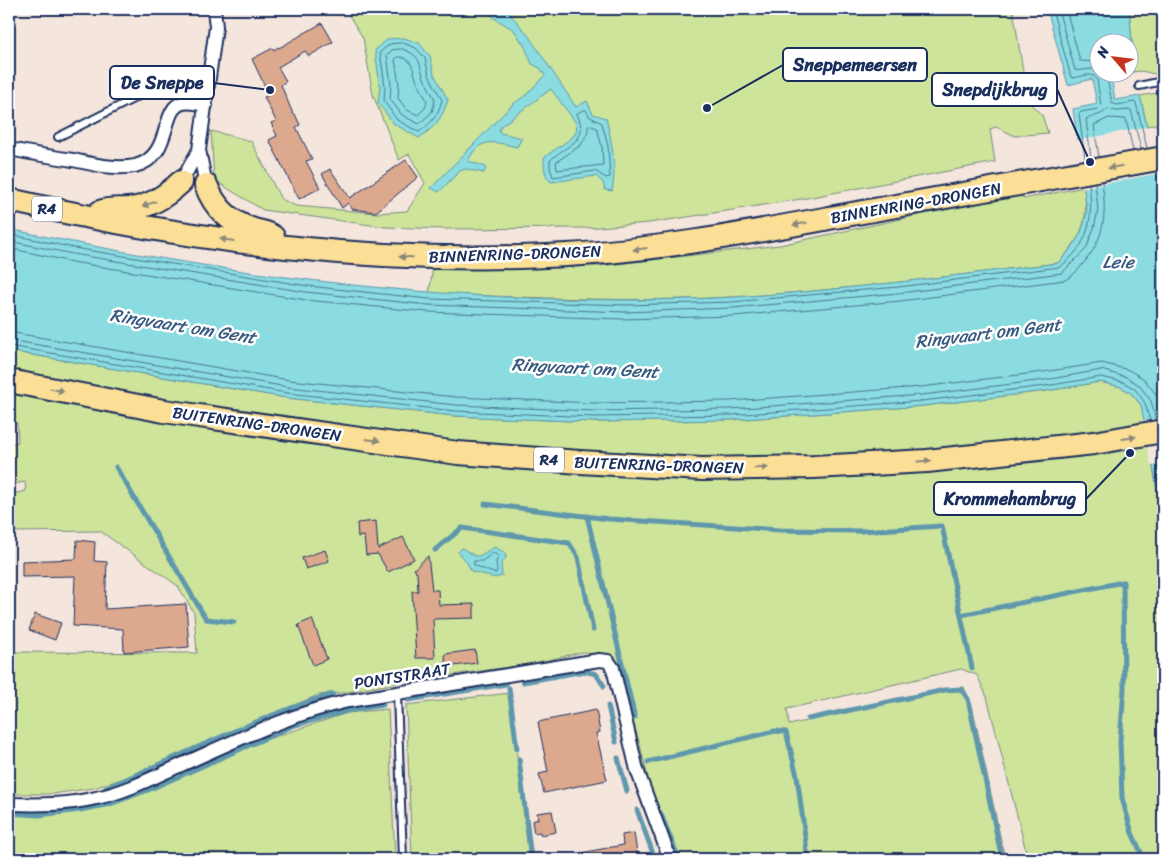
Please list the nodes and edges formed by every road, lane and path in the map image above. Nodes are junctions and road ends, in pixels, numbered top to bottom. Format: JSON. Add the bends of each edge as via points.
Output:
{"nodes":[{"id":1,"x":214,"y":9,"type":"edge"},
{"id":2,"x":211,"y":72,"type":"junction"},
{"id":3,"x":1163,"y":81,"type":"edge"},
{"id":4,"x":1139,"y":86,"type":"dead end"},
{"id":5,"x":206,"y":105,"type":"junction"},
{"id":6,"x":58,"y":137,"type":"dead end"},
{"id":7,"x":9,"y":149,"type":"edge"},
{"id":8,"x":199,"y":150,"type":"junction"},
{"id":9,"x":1163,"y":158,"type":"edge"},
{"id":10,"x":181,"y":182,"type":"joint"},
{"id":11,"x":206,"y":185,"type":"joint"},
{"id":12,"x":9,"y":200,"type":"edge"},
{"id":13,"x":86,"y":217,"type":"junction"},
{"id":14,"x":288,"y":248,"type":"junction"},
{"id":15,"x":9,"y":381,"type":"edge"},
{"id":16,"x":1163,"y":431,"type":"edge"},
{"id":17,"x":397,"y":694,"type":"junction"},
{"id":18,"x":9,"y":804,"type":"edge"},
{"id":19,"x":404,"y":859,"type":"edge"},
{"id":20,"x":670,"y":859,"type":"edge"}],
"edges":[{"from":1,"to":2,"type":"street","via":[[216,27]]},
{"from":2,"to":5,"type":"street"},
{"from":2,"to":6,"type":"lane","via":[[186,72]]},
{"from":3,"to":4,"type":"lane"},
{"from":5,"to":7,"type":"street","via":[[181,103],[175,106],[162,144],[155,154],[135,166],[97,165]]},
{"from":5,"to":8,"type":"street"},
{"from":8,"to":10,"type":"street"},
{"from":8,"to":11,"type":"street"},
{"from":9,"to":14,"type":"highway","name":"BINNENRING-DRONGEN","number":"R4","one_way":true,"via":[[722,239],[588,254],[445,257]]},
{"from":10,"to":13,"type":"highway","one_way":true,"via":[[157,201],[142,207],[110,208]]},
{"from":11,"to":14,"type":"highway","via":[[210,196],[226,215],[250,229],[269,234]]},
{"from":12,"to":13,"type":"highway","name":"BINNENRING-DRONGEN","number":"R4"},
{"from":14,"to":13,"type":"highway","name":"BINNENRING-DRONGEN","number":"R4","one_way":true},
{"from":15,"to":16,"type":"highway","name":"BUITENRING-DRONGEN","number":"R4","one_way":true,"via":[[164,411],[458,453],[702,469],[927,461],[1094,443]]},
{"from":17,"to":18,"type":"street","name":"PONTSTRAAT","via":[[319,708],[97,798],[52,805]]},
{"from":17,"to":19,"type":"lane"},
{"from":17,"to":20,"type":"street","name":"PONTSTRAAT","via":[[608,660],[613,668],[637,770]]}]}
